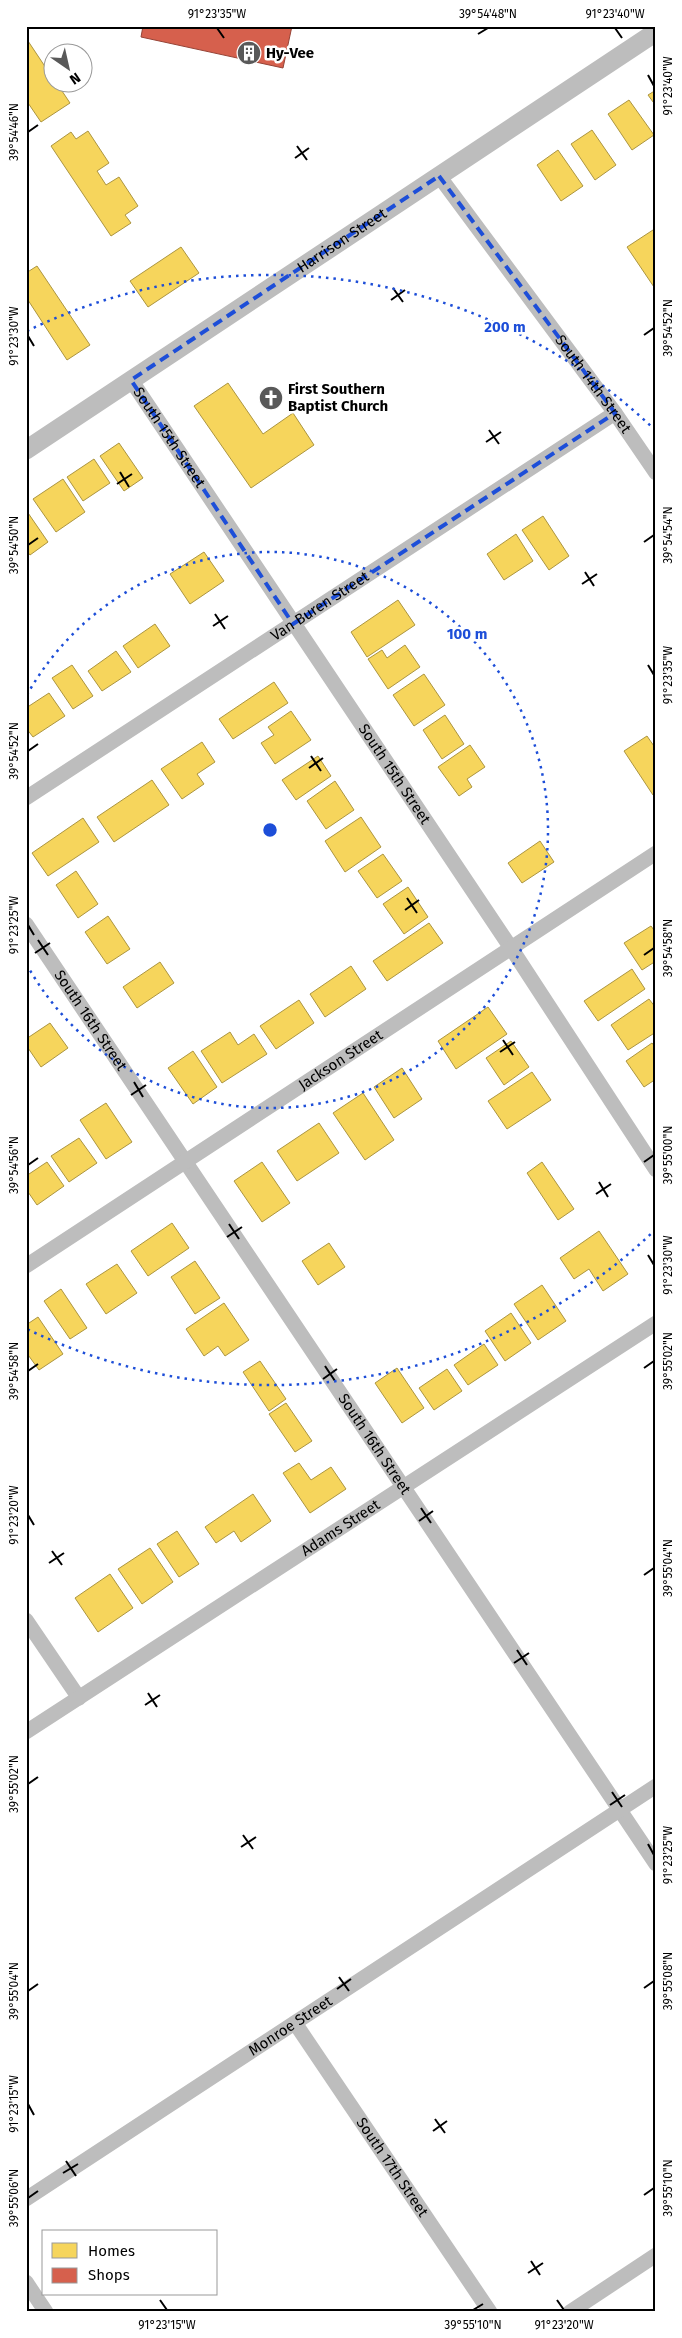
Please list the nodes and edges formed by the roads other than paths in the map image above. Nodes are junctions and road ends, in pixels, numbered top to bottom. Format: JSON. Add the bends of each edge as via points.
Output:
{"nodes":[{"id":1,"x":656,"y":32,"type":"edge"},
{"id":2,"x":439,"y":176,"type":"junction"},
{"id":3,"x":131,"y":380,"type":"junction"},
{"id":4,"x":615,"y":413,"type":"junction"},
{"id":5,"x":26,"y":450,"type":"edge"},
{"id":6,"x":656,"y":473,"type":"edge"},
{"id":7,"x":293,"y":624,"type":"junction"},
{"id":8,"x":26,"y":798,"type":"edge"},
{"id":9,"x":656,"y":853,"type":"edge"},
{"id":10,"x":26,"y":924,"type":"edge"},
{"id":11,"x":511,"y":948,"type":"junction"},
{"id":12,"x":185,"y":1161,"type":"junction"},
{"id":13,"x":656,"y":1170,"type":"edge"},
{"id":14,"x":26,"y":1266,"type":"edge"},
{"id":15,"x":656,"y":1323,"type":"edge"},
{"id":16,"x":403,"y":1486,"type":"junction"},
{"id":17,"x":26,"y":1620,"type":"edge"},
{"id":18,"x":79,"y":1698,"type":"junction"},
{"id":19,"x":26,"y":1732,"type":"edge"},
{"id":20,"x":656,"y":1786,"type":"edge"},
{"id":21,"x":619,"y":1810,"type":"junction"},
{"id":22,"x":656,"y":1864,"type":"edge"},
{"id":23,"x":295,"y":2023,"type":"junction"},
{"id":24,"x":26,"y":2199,"type":"edge"},
{"id":25,"x":656,"y":2255,"type":"edge"},
{"id":26,"x":26,"y":2282,"type":"edge"},
{"id":27,"x":46,"y":2312,"type":"edge"},
{"id":28,"x":490,"y":2312,"type":"edge"},
{"id":29,"x":570,"y":2312,"type":"edge"}],
"edges":[{"from":1,"to":2,"type":"street","name":"Harrison Street"},
{"from":2,"to":3,"type":"street","name":"Harrison Street"},
{"from":2,"to":4,"type":"street","name":"South 14th Street"},
{"from":3,"to":5,"type":"street","name":"Harrison Street"},
{"from":3,"to":7,"type":"street","name":"South 15th Street"},
{"from":4,"to":6,"type":"street","name":"South 14th Street"},
{"from":4,"to":7,"type":"street","name":"Van Buren Street"},
{"from":7,"to":8,"type":"street","name":"Van Buren Street"},
{"from":7,"to":11,"type":"street","name":"South 15th Street"},
{"from":9,"to":11,"type":"street","name":"Jackson Street"},
{"from":10,"to":12,"type":"street","name":"South 16th Street"},
{"from":11,"to":12,"type":"street","name":"Jackson Street"},
{"from":11,"to":13,"type":"street","name":"South 15th Street"},
{"from":12,"to":14,"type":"street","name":"Jackson Street"},
{"from":12,"to":16,"type":"street","name":"South 16th Street"},
{"from":15,"to":16,"type":"street","name":"Adams Street"},
{"from":16,"to":18,"type":"street","name":"Adams Street"},
{"from":16,"to":21,"type":"street","name":"South 16th Street"},
{"from":17,"to":18,"type":"street"},
{"from":18,"to":19,"type":"street","name":"Adams Street"},
{"from":20,"to":21,"type":"street","name":"Monroe Street"},
{"from":21,"to":22,"type":"street","name":"South 16th Street"},
{"from":21,"to":23,"type":"street","name":"Monroe Street"},
{"from":23,"to":24,"type":"street","name":"Monroe Street"},
{"from":23,"to":28,"type":"street","name":"South 17th Street"},
{"from":25,"to":29,"type":"street"},
{"from":26,"to":27,"type":"street"}]}
